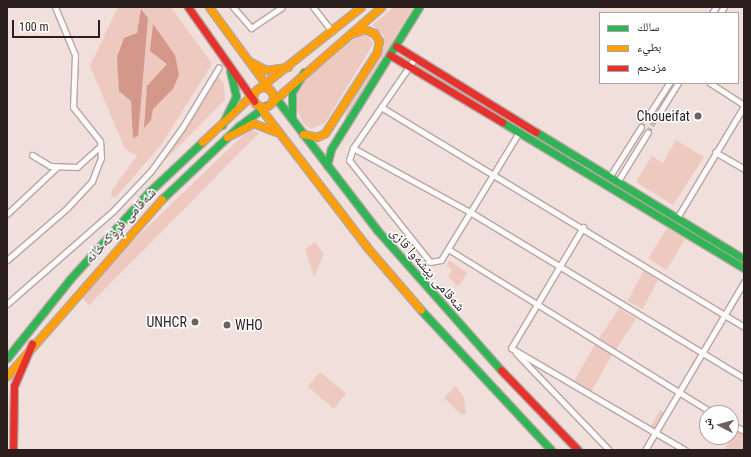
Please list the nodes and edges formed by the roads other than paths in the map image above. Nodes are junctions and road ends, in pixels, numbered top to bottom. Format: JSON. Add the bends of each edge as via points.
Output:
{"nodes":[{"id":1,"x":55,"y":7,"type":"edge"},
{"id":2,"x":188,"y":7,"type":"edge"},
{"id":3,"x":209,"y":7,"type":"edge"},
{"id":4,"x":233,"y":7,"type":"edge"},
{"id":5,"x":282,"y":7,"type":"edge"},
{"id":6,"x":313,"y":7,"type":"edge"},
{"id":7,"x":361,"y":7,"type":"edge"},
{"id":8,"x":381,"y":7,"type":"edge"},
{"id":9,"x":419,"y":7,"type":"edge"},
{"id":10,"x":332,"y":31,"type":"junction"},
{"id":11,"x":347,"y":36,"type":"junction"},
{"id":12,"x":396,"y":46,"type":"junction"},
{"id":13,"x":390,"y":55,"type":"junction"},
{"id":14,"x":245,"y":57,"type":"junction"},
{"id":15,"x":415,"y":58,"type":"junction"},
{"id":16,"x":226,"y":60,"type":"junction"},
{"id":17,"x":409,"y":66,"type":"junction"},
{"id":18,"x":219,"y":67,"type":"dead end"},
{"id":19,"x":285,"y":69,"type":"junction"},
{"id":20,"x":304,"y":72,"type":"junction"},
{"id":21,"x":291,"y":82,"type":"junction"},
{"id":22,"x":668,"y":84,"type":"edge"},
{"id":23,"x":677,"y":84,"type":"edge"},
{"id":24,"x":711,"y":84,"type":"edge"},
{"id":25,"x":263,"y":97,"type":"junction"},
{"id":26,"x":744,"y":106,"type":"edge"},
{"id":27,"x":381,"y":107,"type":"junction"},
{"id":28,"x":342,"y":108,"type":"junction"},
{"id":29,"x":651,"y":111,"type":"tunnel mouth"},
{"id":30,"x":658,"y":116,"type":"tunnel mouth"},
{"id":31,"x":292,"y":119,"type":"junction"},
{"id":32,"x":222,"y":125,"type":"junction"},
{"id":33,"x":346,"y":125,"type":"junction"},
{"id":34,"x":641,"y":127,"type":"tunnel mouth"},
{"id":35,"x":519,"y":132,"type":"junction"},
{"id":36,"x":648,"y":132,"type":"tunnel mouth"},
{"id":37,"x":303,"y":134,"type":"junction"},
{"id":38,"x":281,"y":135,"type":"junction"},
{"id":39,"x":227,"y":137,"type":"junction"},
{"id":40,"x":100,"y":146,"type":"junction"},
{"id":41,"x":353,"y":148,"type":"junction"},
{"id":42,"x":715,"y":152,"type":"junction"},
{"id":43,"x":32,"y":155,"type":"dead end"},
{"id":44,"x":326,"y":165,"type":"junction"},
{"id":45,"x":57,"y":167,"type":"junction"},
{"id":46,"x":596,"y":168,"type":"junction"},
{"id":47,"x":744,"y":169,"type":"edge"},
{"id":48,"x":493,"y":172,"type":"junction"},
{"id":49,"x":591,"y":176,"type":"junction"},
{"id":50,"x":610,"y":176,"type":"junction"},
{"id":51,"x":618,"y":181,"type":"junction"},
{"id":52,"x":640,"y":194,"type":"junction"},
{"id":53,"x":635,"y":202,"type":"junction"},
{"id":54,"x":470,"y":212,"type":"junction"},
{"id":55,"x":7,"y":214,"type":"edge"},
{"id":56,"x":677,"y":218,"type":"junction"},
{"id":57,"x":583,"y":227,"type":"junction"},
{"id":58,"x":448,"y":249,"type":"junction"},
{"id":59,"x":744,"y":259,"type":"edge"},
{"id":60,"x":7,"y":260,"type":"edge"},
{"id":61,"x":560,"y":266,"type":"junction"},
{"id":62,"x":744,"y":268,"type":"edge"},
{"id":63,"x":744,"y":282,"type":"edge"},
{"id":64,"x":7,"y":304,"type":"edge"},
{"id":65,"x":536,"y":305,"type":"junction"},
{"id":66,"x":724,"y":315,"type":"junction"},
{"id":67,"x":744,"y":327,"type":"edge"},
{"id":68,"x":32,"y":344,"type":"junction"},
{"id":69,"x":511,"y":348,"type":"junction"},
{"id":70,"x":702,"y":352,"type":"junction"},
{"id":71,"x":7,"y":358,"type":"edge"},
{"id":72,"x":7,"y":376,"type":"edge"},
{"id":73,"x":744,"y":378,"type":"edge"},
{"id":74,"x":678,"y":394,"type":"junction"},
{"id":75,"x":699,"y":406,"type":"edge"},
{"id":76,"x":656,"y":432,"type":"junction"},
{"id":77,"x":548,"y":449,"type":"edge"},
{"id":78,"x":13,"y":450,"type":"edge"},
{"id":79,"x":578,"y":450,"type":"edge"},
{"id":80,"x":609,"y":450,"type":"edge"},
{"id":81,"x":645,"y":450,"type":"edge"},
{"id":82,"x":685,"y":450,"type":"edge"}],
"edges":[{"from":1,"to":40,"type":"street","via":[[75,55],[73,107]]},
{"from":2,"to":16,"type":"main road","name":"شەقامی پێشەوا قازی"},
{"from":3,"to":14,"type":"main road","name":"شەقامی پێشەوا قازی"},
{"from":4,"to":5,"type":"street","via":[[251,28]]},
{"from":6,"to":10,"type":"street"},
{"from":7,"to":10,"type":"main road"},
{"from":8,"to":11,"type":"main road"},
{"from":9,"to":12,"type":"main road"},
{"from":10,"to":19,"type":"main road"},
{"from":11,"to":20,"type":"main road"},
{"from":11,"to":28,"type":"main road","via":[[367,29],[375,34],[379,44]]},
{"from":12,"to":13,"type":"main road"},
{"from":12,"to":15,"type":"main road"},
{"from":13,"to":17,"type":"main road"},
{"from":13,"to":33,"type":"main road"},
{"from":14,"to":19,"type":"main road","via":[[266,70]]},
{"from":14,"to":25,"type":"main road","name":"شەقامی پێشەوا قازی"},
{"from":15,"to":17,"type":"street"},
{"from":15,"to":46,"type":"main road"},
{"from":16,"to":25,"type":"main road","name":"شەقامی پێشەوا قازی"},
{"from":16,"to":32,"type":"main road","via":[[236,96]]},
{"from":17,"to":27,"type":"street"},
{"from":17,"to":35,"type":"main road"},
{"from":18,"to":64,"type":"street","via":[[151,171],[114,210]]},
{"from":19,"to":21,"type":"main road","via":[[284,80]]},
{"from":19,"to":25,"type":"main road"},
{"from":20,"to":21,"type":"main road"},
{"from":20,"to":31,"type":"main road","via":[[292,92]]},
{"from":21,"to":25,"type":"main road"},
{"from":22,"to":29,"type":"street"},
{"from":23,"to":30,"type":"street"},
{"from":24,"to":26,"type":"street"},
{"from":25,"to":31,"type":"main road","name":"شەقامی پێشەوا قازی"},
{"from":25,"to":32,"type":"main road","name":"شەقامی فڕۆکەخانە"},
{"from":25,"to":38,"type":"main road","name":"شەقامی پێشەوا قازی"},
{"from":25,"to":39,"type":"main road","name":"شەقامی فڕۆکەخانە"},
{"from":26,"to":42,"type":"street"},
{"from":27,"to":41,"type":"street"},
{"from":27,"to":48,"type":"street"},
{"from":28,"to":33,"type":"main road","via":[[338,122]]},
{"from":28,"to":37,"type":"main road","via":[[323,135],[314,137]]},
{"from":31,"to":37,"type":"main road","name":"شەقامی پێشەوا قازی"},
{"from":32,"to":71,"type":"main road","name":"شەقامی فڕۆکەخانە","via":[[149,192],[70,279]]},
{"from":33,"to":44,"type":"main road"},
{"from":34,"to":50,"type":"street"},
{"from":35,"to":48,"type":"street"},
{"from":35,"to":49,"type":"main road"},
{"from":36,"to":51,"type":"street"},
{"from":37,"to":44,"type":"main road","name":"شەقامی پێشەوا قازی"},
{"from":38,"to":39,"type":"main road","via":[[269,127],[253,123]]},
{"from":38,"to":77,"type":"main road","name":"شەقامی پێشەوا قازی","via":[[376,258],[454,349]]},
{"from":39,"to":68,"type":"main road","name":"شەقامی فڕۆکەخانە","via":[[140,220]]},
{"from":40,"to":45,"type":"street","via":[[76,167]]},
{"from":40,"to":60,"type":"street","via":[[101,158],[92,180],[67,208]]},
{"from":41,"to":54,"type":"street"},
{"from":41,"to":58,"type":"street","via":[[349,157],[352,167],[428,259],[439,262]]},
{"from":42,"to":47,"type":"street"},
{"from":42,"to":56,"type":"street"},
{"from":43,"to":45,"type":"street"},
{"from":44,"to":79,"type":"main road","name":"شەقامی پێشەوا قازی","via":[[376,230],[475,344]]},
{"from":45,"to":55,"type":"street"},
{"from":46,"to":49,"type":"main road"},
{"from":46,"to":50,"type":"main road"},
{"from":48,"to":54,"type":"street"},
{"from":48,"to":57,"type":"street"},
{"from":49,"to":53,"type":"main road"},
{"from":50,"to":51,"type":"main road"},
{"from":51,"to":52,"type":"main road"},
{"from":52,"to":53,"type":"main road"},
{"from":52,"to":56,"type":"main road"},
{"from":53,"to":62,"type":"main road"},
{"from":54,"to":58,"type":"street"},
{"from":54,"to":61,"type":"street"},
{"from":56,"to":59,"type":"main road"},
{"from":57,"to":61,"type":"street"},
{"from":57,"to":66,"type":"street"},
{"from":58,"to":65,"type":"street"},
{"from":61,"to":65,"type":"street"},
{"from":61,"to":70,"type":"street"},
{"from":63,"to":66,"type":"street"},
{"from":65,"to":69,"type":"street"},
{"from":65,"to":74,"type":"street"},
{"from":66,"to":67,"type":"street"},
{"from":66,"to":70,"type":"street"},
{"from":68,"to":72,"type":"main road","name":"شەقامی فڕۆکەخانە"},
{"from":68,"to":78,"type":"main road","via":[[14,386],[11,411]]},
{"from":69,"to":76,"type":"street"},
{"from":69,"to":80,"type":"street"},
{"from":70,"to":73,"type":"street"},
{"from":70,"to":74,"type":"street"},
{"from":74,"to":75,"type":"street"},
{"from":74,"to":76,"type":"street"},
{"from":76,"to":81,"type":"street"},
{"from":76,"to":82,"type":"street"}]}
